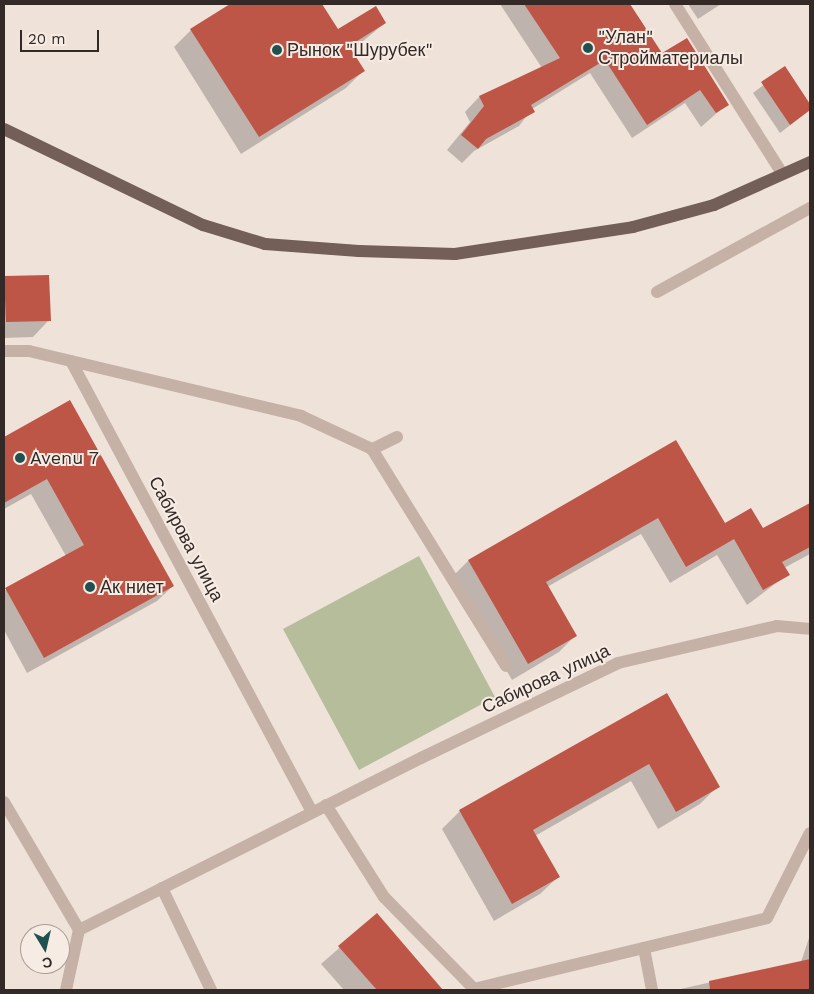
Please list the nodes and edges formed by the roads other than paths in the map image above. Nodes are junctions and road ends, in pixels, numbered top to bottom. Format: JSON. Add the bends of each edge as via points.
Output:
{"nodes":[{"id":1,"x":675,"y":4,"type":"edge"},
{"id":2,"x":4,"y":128,"type":"edge"},
{"id":3,"x":810,"y":162,"type":"edge"},
{"id":4,"x":782,"y":173,"type":"junction"},
{"id":5,"x":810,"y":208,"type":"edge"},
{"id":6,"x":657,"y":292,"type":"dead end"},
{"id":7,"x":4,"y":351,"type":"edge"},
{"id":8,"x":71,"y":361,"type":"junction"},
{"id":9,"x":397,"y":437,"type":"dead end"},
{"id":10,"x":372,"y":450,"type":"junction"},
{"id":11,"x":810,"y":630,"type":"edge"},
{"id":12,"x":506,"y":666,"type":"dead end"},
{"id":13,"x":4,"y":802,"type":"edge"},
{"id":14,"x":326,"y":805,"type":"junction"},
{"id":15,"x":312,"y":812,"type":"junction"},
{"id":16,"x":810,"y":833,"type":"edge"},
{"id":17,"x":162,"y":888,"type":"junction"},
{"id":18,"x":79,"y":930,"type":"junction"},
{"id":19,"x":644,"y":948,"type":"junction"},
{"id":20,"x":66,"y":990,"type":"edge"},
{"id":21,"x":211,"y":990,"type":"edge"},
{"id":22,"x":652,"y":990,"type":"edge"}],
"edges":[{"from":1,"to":4,"type":"street"},
{"from":2,"to":4,"type":"main road","via":[[203,225],[264,244],[359,251],[455,254],[549,244],[633,228],[714,205]]},
{"from":3,"to":4,"type":"main road"},
{"from":5,"to":6,"type":"street"},
{"from":7,"to":8,"type":"street","via":[[29,351]]},
{"from":8,"to":10,"type":"street","via":[[302,416]]},
{"from":8,"to":15,"type":"street","name":"Сабирова улица"},
{"from":9,"to":10,"type":"street"},
{"from":10,"to":12,"type":"street"},
{"from":11,"to":14,"type":"street","name":"Сабирова улица","via":[[777,626],[618,664]]},
{"from":13,"to":18,"type":"street"},
{"from":14,"to":15,"type":"street","name":"Сабирова улица"},
{"from":14,"to":19,"type":"street","via":[[384,897],[474,989]]},
{"from":15,"to":17,"type":"street","name":"Сабирова улица"},
{"from":16,"to":19,"type":"street","via":[[766,918]]},
{"from":17,"to":18,"type":"street","name":"Сабирова улица"},
{"from":17,"to":21,"type":"street"},
{"from":18,"to":20,"type":"street"},
{"from":19,"to":22,"type":"street"}]}
